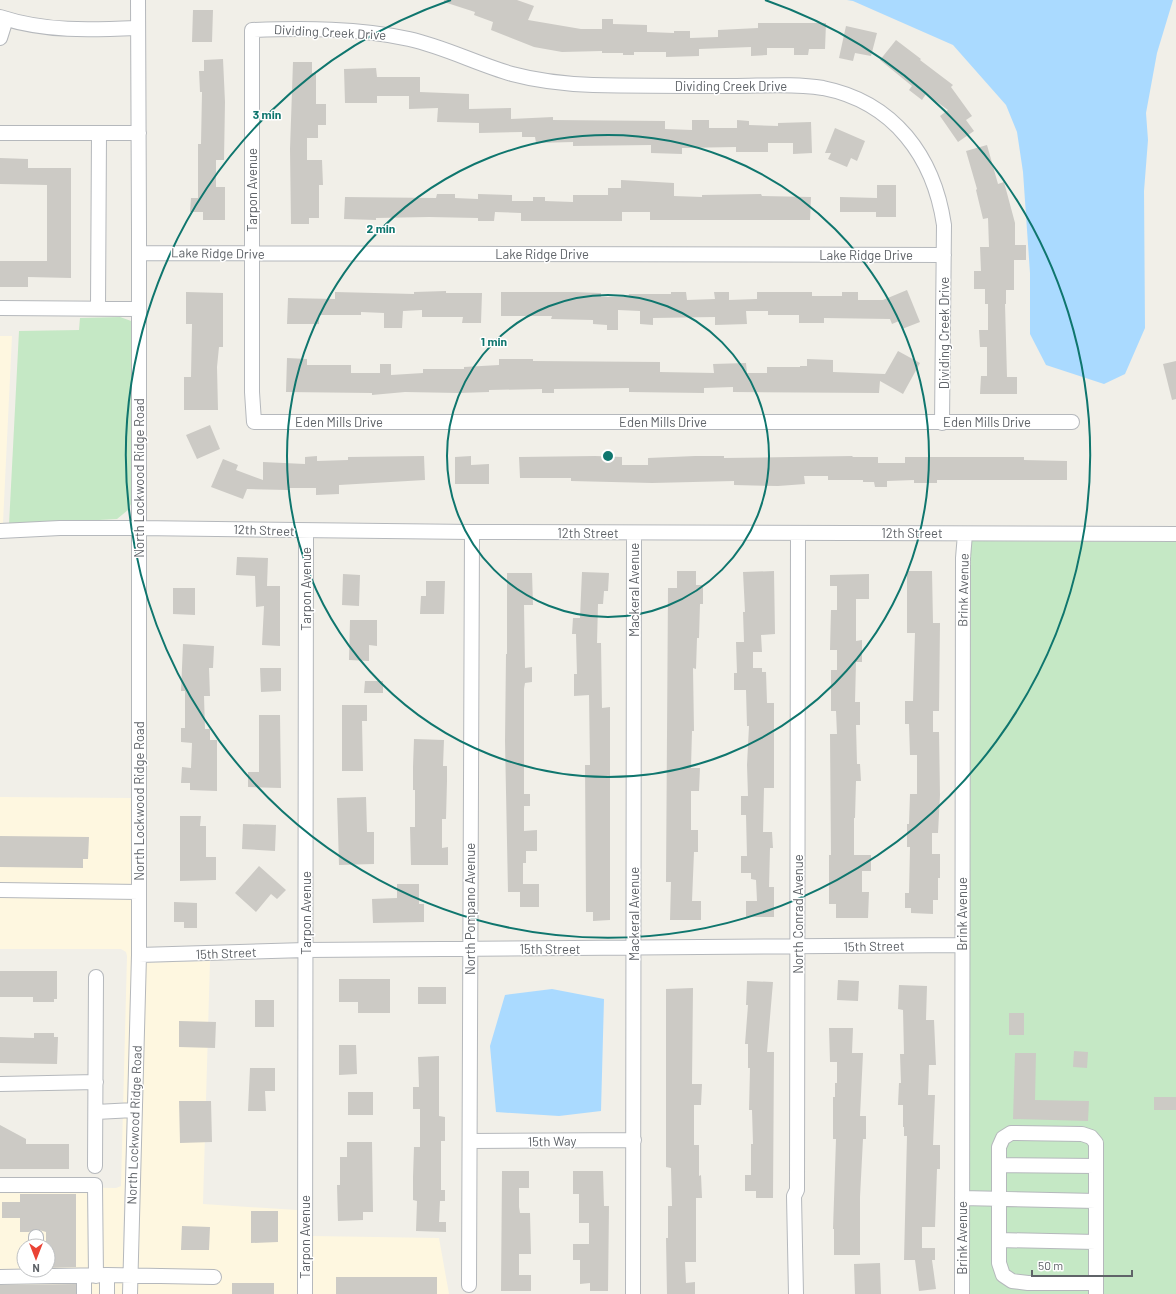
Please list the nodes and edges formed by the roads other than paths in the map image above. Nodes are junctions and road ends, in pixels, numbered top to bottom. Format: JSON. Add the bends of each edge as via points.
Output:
{"nodes":[{"id":1,"x":138,"y":0,"type":"edge"},
{"id":2,"x":3,"y":18,"type":"edge"},
{"id":3,"x":138,"y":28,"type":"junction"},
{"id":4,"x":252,"y":30,"type":"joint"},
{"id":5,"x":0,"y":38,"type":"edge"},
{"id":6,"x":0,"y":133,"type":"edge"},
{"id":7,"x":98,"y":133,"type":"junction"},
{"id":8,"x":139,"y":133,"type":"junction"},
{"id":9,"x":140,"y":253,"type":"junction"},
{"id":10,"x":252,"y":254,"type":"junction"},
{"id":11,"x":944,"y":255,"type":"junction"},
{"id":12,"x":0,"y":308,"type":"edge"},
{"id":13,"x":98,"y":308,"type":"junction"},
{"id":14,"x":139,"y":309,"type":"junction"},
{"id":15,"x":254,"y":422,"type":"joint"},
{"id":16,"x":1072,"y":422,"type":"dead end"},
{"id":17,"x":942,"y":423,"type":"junction"},
{"id":18,"x":138,"y":528,"type":"junction"},
{"id":19,"x":0,"y":531,"type":"edge"},
{"id":20,"x":306,"y":531,"type":"junction"},
{"id":21,"x":472,"y":532,"type":"junction"},
{"id":22,"x":634,"y":533,"type":"junction"},
{"id":23,"x":798,"y":533,"type":"junction"},
{"id":24,"x":965,"y":534,"type":"junction"},
{"id":25,"x":1176,"y":534,"type":"edge"},
{"id":26,"x":0,"y":890,"type":"edge"},
{"id":27,"x":139,"y":892,"type":"junction"},
{"id":28,"x":962,"y":945,"type":"junction"},
{"id":29,"x":798,"y":947,"type":"junction"},
{"id":30,"x":470,"y":949,"type":"junction"},
{"id":31,"x":634,"y":949,"type":"junction"},
{"id":32,"x":306,"y":950,"type":"junction"},
{"id":33,"x":139,"y":955,"type":"junction"},
{"id":34,"x":96,"y":977,"type":"dead end"},
{"id":35,"x":96,"y":1082,"type":"junction"},
{"id":36,"x":0,"y":1084,"type":"edge"},
{"id":37,"x":134,"y":1110,"type":"junction"},
{"id":38,"x":96,"y":1112,"type":"junction"},
{"id":39,"x":634,"y":1140,"type":"junction"},
{"id":40,"x":470,"y":1141,"type":"junction"},
{"id":41,"x":999,"y":1165,"type":"junction"},
{"id":42,"x":95,"y":1166,"type":"dead end"},
{"id":43,"x":1096,"y":1166,"type":"junction"},
{"id":44,"x":0,"y":1186,"type":"edge"},
{"id":45,"x":962,"y":1198,"type":"junction"},
{"id":46,"x":999,"y":1199,"type":"junction"},
{"id":47,"x":1096,"y":1201,"type":"junction"},
{"id":48,"x":999,"y":1240,"type":"junction"},
{"id":49,"x":1096,"y":1242,"type":"junction"},
{"id":50,"x":56,"y":1274,"type":"edge"},
{"id":51,"x":16,"y":1275,"type":"edge"},
{"id":52,"x":96,"y":1276,"type":"junction"},
{"id":53,"x":130,"y":1276,"type":"junction"},
{"id":54,"x":214,"y":1276,"type":"dead end"},
{"id":55,"x":0,"y":1277,"type":"edge"},
{"id":56,"x":469,"y":1285,"type":"dead end"},
{"id":57,"x":1096,"y":1289,"type":"edge"},
{"id":58,"x":84,"y":1294,"type":"edge"},
{"id":59,"x":107,"y":1294,"type":"edge"},
{"id":60,"x":130,"y":1294,"type":"edge"},
{"id":61,"x":305,"y":1294,"type":"edge"},
{"id":62,"x":633,"y":1294,"type":"edge"},
{"id":63,"x":796,"y":1294,"type":"edge"},
{"id":64,"x":962,"y":1294,"type":"edge"}],
"edges":[{"from":1,"to":3,"type":"street","name":"North Lockwood Ridge Road"},
{"from":2,"to":3,"type":"street","via":[[57,29]]},
{"from":2,"to":5,"type":"street"},
{"from":3,"to":8,"type":"street","name":"North Lockwood Ridge Road"},
{"from":4,"to":10,"type":"street","name":"Tarpon Avenue"},
{"from":4,"to":11,"type":"street","name":"Dividing Creek Drive","via":[[358,31],[386,34],[438,46],[512,74],[564,84],[805,86],[841,92],[885,116],[904,134],[922,157],[934,181],[940,204],[944,225]]},
{"from":6,"to":7,"type":"street"},
{"from":7,"to":8,"type":"street"},
{"from":7,"to":13,"type":"street"},
{"from":8,"to":9,"type":"street","name":"North Lockwood Ridge Road"},
{"from":9,"to":10,"type":"street","name":"Lake Ridge Drive"},
{"from":9,"to":14,"type":"street","name":"North Lockwood Ridge Road"},
{"from":10,"to":11,"type":"street","name":"Lake Ridge Drive"},
{"from":10,"to":15,"type":"street","name":"Tarpon Avenue"},
{"from":11,"to":17,"type":"street","name":"Dividing Creek Drive"},
{"from":12,"to":13,"type":"street"},
{"from":13,"to":14,"type":"street"},
{"from":14,"to":18,"type":"street","name":"North Lockwood Ridge Road"},
{"from":15,"to":17,"type":"street","name":"Eden Mills Drive"},
{"from":16,"to":17,"type":"street","name":"Eden Mills Drive"},
{"from":18,"to":19,"type":"street","name":"12th Street"},
{"from":18,"to":20,"type":"street","name":"12th Street"},
{"from":18,"to":27,"type":"street","name":"North Lockwood Ridge Road"},
{"from":20,"to":21,"type":"street","name":"12th Street"},
{"from":20,"to":32,"type":"street","name":"Tarpon Avenue"},
{"from":21,"to":22,"type":"street","name":"12th Street"},
{"from":21,"to":30,"type":"street","name":"North Pompano Avenue"},
{"from":22,"to":23,"type":"street","name":"12th Street"},
{"from":22,"to":31,"type":"street","name":"Mackeral Avenue"},
{"from":23,"to":24,"type":"street","name":"12th Street"},
{"from":23,"to":29,"type":"street","name":"North Conrad Avenue"},
{"from":24,"to":25,"type":"street","name":"12th Street"},
{"from":24,"to":28,"type":"street","name":"Brink Avenue"},
{"from":26,"to":27,"type":"street"},
{"from":27,"to":33,"type":"street","name":"North Lockwood Ridge Road"},
{"from":28,"to":29,"type":"street","name":"15th Street"},
{"from":28,"to":45,"type":"street","name":"Brink Avenue"},
{"from":29,"to":31,"type":"street","name":"15th Street"},
{"from":29,"to":63,"type":"street","name":"North Conrad Avenue","via":[[798,1190],[794,1196]]},
{"from":30,"to":31,"type":"street","name":"15th Street"},
{"from":30,"to":32,"type":"street","name":"15th Street"},
{"from":30,"to":40,"type":"street","name":"North Pompano Avenue"},
{"from":31,"to":39,"type":"street","name":"Mackeral Avenue"},
{"from":32,"to":33,"type":"street","name":"15th Street"},
{"from":32,"to":61,"type":"street","name":"Tarpon Avenue"},
{"from":33,"to":37,"type":"street","name":"North Lockwood Ridge Road"},
{"from":34,"to":35,"type":"street"},
{"from":35,"to":36,"type":"street"},
{"from":35,"to":38,"type":"street"},
{"from":37,"to":38,"type":"street"},
{"from":37,"to":53,"type":"street","name":"North Lockwood Ridge Road"},
{"from":38,"to":42,"type":"street"},
{"from":39,"to":40,"type":"street","name":"15th Way"},
{"from":39,"to":62,"type":"street","name":"Mackeral Avenue"},
{"from":40,"to":56,"type":"street","name":"North Pompano Avenue"},
{"from":41,"to":43,"type":"street"},
{"from":41,"to":43,"type":"street","via":[[999,1147],[1003,1138],[1011,1132],[1091,1136],[1096,1143]]},
{"from":41,"to":46,"type":"street"},
{"from":43,"to":47,"type":"street"},
{"from":44,"to":52,"type":"street","via":[[95,1185]]},
{"from":45,"to":46,"type":"street"},
{"from":45,"to":64,"type":"street","name":"Brink Avenue"},
{"from":46,"to":47,"type":"street"},
{"from":46,"to":48,"type":"street"},
{"from":47,"to":49,"type":"street"},
{"from":48,"to":49,"type":"street"},
{"from":48,"to":57,"type":"street","via":[[999,1263],[1003,1274],[1012,1280]]},
{"from":49,"to":57,"type":"street"},
{"from":50,"to":52,"type":"street"},
{"from":51,"to":55,"type":"street"},
{"from":52,"to":53,"type":"street"},
{"from":52,"to":58,"type":"street"},
{"from":52,"to":59,"type":"street"},
{"from":53,"to":54,"type":"street"},
{"from":53,"to":60,"type":"street","name":"North Lockwood Ridge Road"}]}
